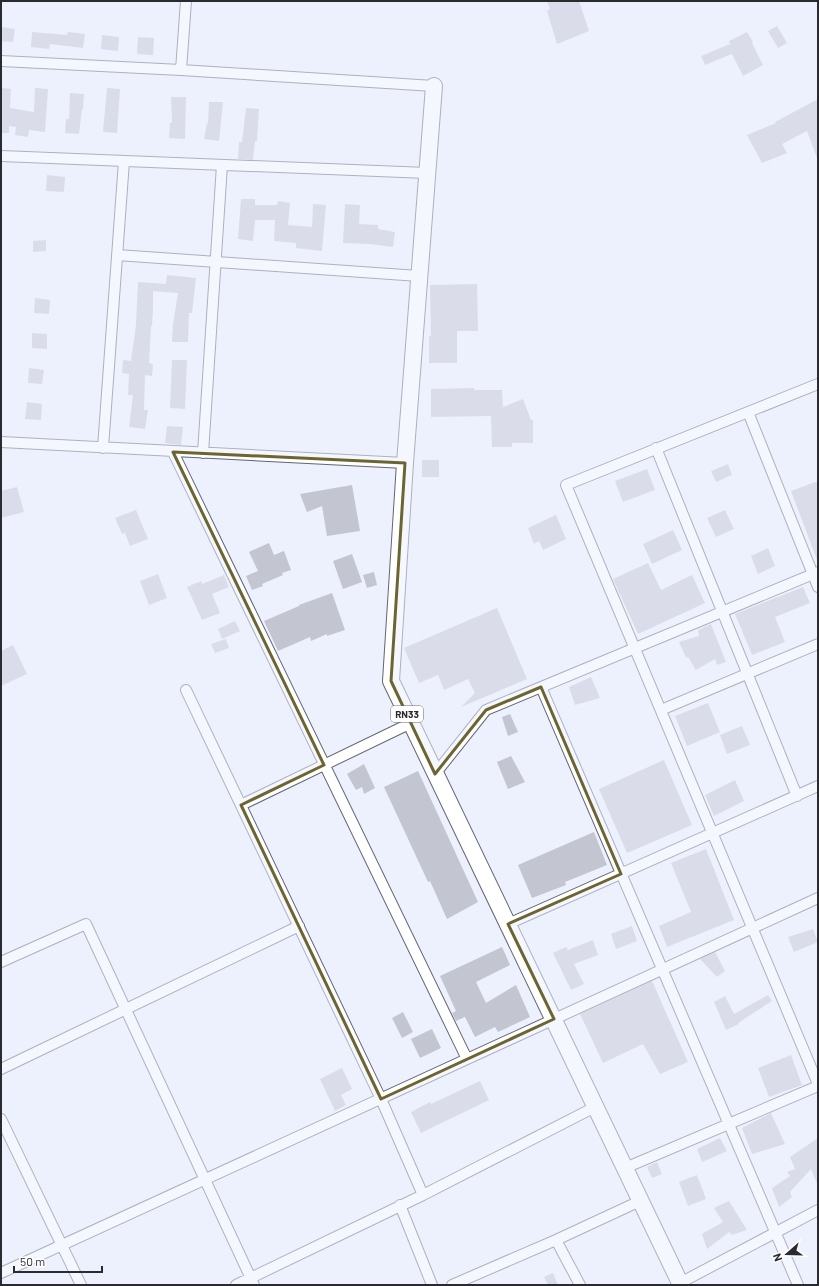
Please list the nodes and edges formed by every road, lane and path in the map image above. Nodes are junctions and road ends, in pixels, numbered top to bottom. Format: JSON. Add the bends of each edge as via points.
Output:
{"nodes":[{"id":1,"x":186,"y":1,"type":"edge"},
{"id":2,"x":1,"y":61,"type":"edge"},
{"id":3,"x":180,"y":70,"type":"junction"},
{"id":4,"x":434,"y":86,"type":"joint"},
{"id":5,"x":1,"y":156,"type":"edge"},
{"id":6,"x":124,"y":161,"type":"junction"},
{"id":7,"x":222,"y":165,"type":"junction"},
{"id":8,"x":427,"y":174,"type":"junction"},
{"id":9,"x":117,"y":255,"type":"junction"},
{"id":10,"x":216,"y":262,"type":"junction"},
{"id":11,"x":419,"y":276,"type":"junction"},
{"id":12,"x":818,"y":384,"type":"edge"},
{"id":13,"x":748,"y":412,"type":"junction"},
{"id":14,"x":1,"y":442,"type":"edge"},
{"id":15,"x":103,"y":448,"type":"junction"},
{"id":16,"x":656,"y":448,"type":"junction"},
{"id":17,"x":173,"y":452,"type":"junction"},
{"id":18,"x":203,"y":453,"type":"junction"},
{"id":19,"x":405,"y":463,"type":"junction"},
{"id":20,"x":815,"y":573,"type":"edge"},
{"id":21,"x":818,"y":587,"type":"edge"},
{"id":22,"x":723,"y":612,"type":"junction"},
{"id":23,"x":818,"y":644,"type":"edge"},
{"id":24,"x":635,"y":648,"type":"junction"},
{"id":25,"x":748,"y":674,"type":"junction"},
{"id":26,"x":541,"y":687,"type":"junction"},
{"id":27,"x":186,"y":690,"type":"dead end"},
{"id":28,"x":661,"y":710,"type":"junction"},
{"id":29,"x":411,"y":723,"type":"junction"},
{"id":30,"x":324,"y":765,"type":"junction"},
{"id":31,"x":435,"y":774,"type":"junction"},
{"id":32,"x":818,"y":786,"type":"edge"},
{"id":33,"x":797,"y":796,"type":"junction"},
{"id":34,"x":241,"y":805,"type":"junction"},
{"id":35,"x":713,"y":833,"type":"junction"},
{"id":36,"x":621,"y":874,"type":"junction"},
{"id":37,"x":818,"y":898,"type":"edge"},
{"id":38,"x":508,"y":924,"type":"junction"},
{"id":39,"x":299,"y":926,"type":"junction"},
{"id":40,"x":752,"y":928,"type":"junction"},
{"id":41,"x":1,"y":962,"type":"edge"},
{"id":42,"x":662,"y":969,"type":"junction"},
{"id":43,"x":126,"y":1009,"type":"junction"},
{"id":44,"x":554,"y":1019,"type":"junction"},
{"id":45,"x":467,"y":1059,"type":"junction"},
{"id":46,"x":1,"y":1069,"type":"edge"},
{"id":47,"x":818,"y":1085,"type":"edge"},
{"id":48,"x":381,"y":1099,"type":"junction"},
{"id":49,"x":596,"y":1107,"type":"junction"},
{"id":50,"x":1,"y":1119,"type":"edge"},
{"id":51,"x":729,"y":1124,"type":"junction"},
{"id":52,"x":625,"y":1168,"type":"junction"},
{"id":53,"x":205,"y":1180,"type":"junction"},
{"id":54,"x":422,"y":1195,"type":"junction"},
{"id":55,"x":640,"y":1201,"type":"junction"},
{"id":56,"x":400,"y":1205,"type":"junction"},
{"id":57,"x":818,"y":1210,"type":"edge"},
{"id":58,"x":775,"y":1232,"type":"junction"},
{"id":59,"x":556,"y":1240,"type":"junction"},
{"id":60,"x":61,"y":1246,"type":"junction"},
{"id":61,"x":1,"y":1273,"type":"edge"},
{"id":62,"x":252,"y":1281,"type":"edge"},
{"id":63,"x":680,"y":1284,"type":"edge"},
{"id":64,"x":81,"y":1285,"type":"edge"},
{"id":65,"x":236,"y":1285,"type":"edge"},
{"id":66,"x":432,"y":1285,"type":"edge"},
{"id":67,"x":452,"y":1285,"type":"edge"},
{"id":68,"x":580,"y":1285,"type":"edge"},
{"id":69,"x":798,"y":1285,"type":"edge"}],
"edges":[{"from":1,"to":3,"type":"street"},
{"from":2,"to":3,"type":"street"},
{"from":3,"to":4,"type":"street"},
{"from":4,"to":8,"type":"main road","number":"RN33"},
{"from":5,"to":6,"type":"street"},
{"from":6,"to":7,"type":"street"},
{"from":6,"to":9,"type":"street"},
{"from":7,"to":8,"type":"street"},
{"from":7,"to":10,"type":"street"},
{"from":8,"to":11,"type":"main road","number":"RN33"},
{"from":9,"to":10,"type":"street"},
{"from":9,"to":15,"type":"street"},
{"from":10,"to":11,"type":"street"},
{"from":10,"to":18,"type":"street"},
{"from":11,"to":19,"type":"main road","number":"RN33"},
{"from":12,"to":13,"type":"street"},
{"from":13,"to":16,"type":"street"},
{"from":13,"to":20,"type":"street"},
{"from":14,"to":15,"type":"street"},
{"from":15,"to":17,"type":"street"},
{"from":16,"to":22,"type":"street"},
{"from":16,"to":24,"type":"street","via":[[566,484]]},
{"from":17,"to":18,"type":"street"},
{"from":17,"to":30,"type":"street"},
{"from":18,"to":19,"type":"street"},
{"from":19,"to":29,"type":"main road","number":"RN33","via":[[391,682]]},
{"from":20,"to":21,"type":"street"},
{"from":20,"to":22,"type":"street"},
{"from":22,"to":24,"type":"street"},
{"from":22,"to":25,"type":"street"},
{"from":23,"to":25,"type":"street"},
{"from":24,"to":26,"type":"street"},
{"from":24,"to":28,"type":"street"},
{"from":25,"to":28,"type":"street"},
{"from":25,"to":33,"type":"street"},
{"from":26,"to":31,"type":"street","via":[[486,710]]},
{"from":26,"to":36,"type":"street"},
{"from":27,"to":34,"type":"street"},
{"from":28,"to":35,"type":"street"},
{"from":29,"to":30,"type":"street"},
{"from":29,"to":31,"type":"main road","number":"RN33"},
{"from":30,"to":34,"type":"street"},
{"from":30,"to":45,"type":"street"},
{"from":31,"to":38,"type":"main road","number":"RN33"},
{"from":32,"to":33,"type":"street"},
{"from":33,"to":35,"type":"street"},
{"from":34,"to":39,"type":"street"},
{"from":35,"to":36,"type":"street"},
{"from":35,"to":40,"type":"street"},
{"from":36,"to":38,"type":"street"},
{"from":36,"to":42,"type":"street"},
{"from":37,"to":40,"type":"street"},
{"from":38,"to":44,"type":"main road","number":"RN33"},
{"from":39,"to":43,"type":"street"},
{"from":39,"to":48,"type":"street"},
{"from":40,"to":42,"type":"street"},
{"from":40,"to":47,"type":"street"},
{"from":41,"to":43,"type":"street","via":[[86,924]]},
{"from":42,"to":44,"type":"street"},
{"from":42,"to":51,"type":"street"},
{"from":43,"to":46,"type":"street"},
{"from":43,"to":53,"type":"street"},
{"from":44,"to":45,"type":"street"},
{"from":44,"to":49,"type":"main road","number":"RN33"},
{"from":45,"to":48,"type":"street"},
{"from":47,"to":51,"type":"street"},
{"from":48,"to":53,"type":"street"},
{"from":48,"to":54,"type":"street"},
{"from":49,"to":52,"type":"main road","number":"RN33"},
{"from":49,"to":54,"type":"street"},
{"from":50,"to":60,"type":"street"},
{"from":51,"to":52,"type":"street"},
{"from":51,"to":58,"type":"street"},
{"from":52,"to":55,"type":"main road","number":"RN33"},
{"from":53,"to":60,"type":"street"},
{"from":53,"to":62,"type":"street"},
{"from":54,"to":56,"type":"street"},
{"from":55,"to":59,"type":"street"},
{"from":55,"to":63,"type":"main road","number":"RN33"},
{"from":56,"to":62,"type":"street"},
{"from":56,"to":66,"type":"street"},
{"from":57,"to":58,"type":"street"},
{"from":58,"to":63,"type":"street"},
{"from":58,"to":69,"type":"street"},
{"from":59,"to":67,"type":"street"},
{"from":59,"to":68,"type":"street"},
{"from":60,"to":61,"type":"street"},
{"from":60,"to":64,"type":"street"},
{"from":62,"to":65,"type":"street"}]}
